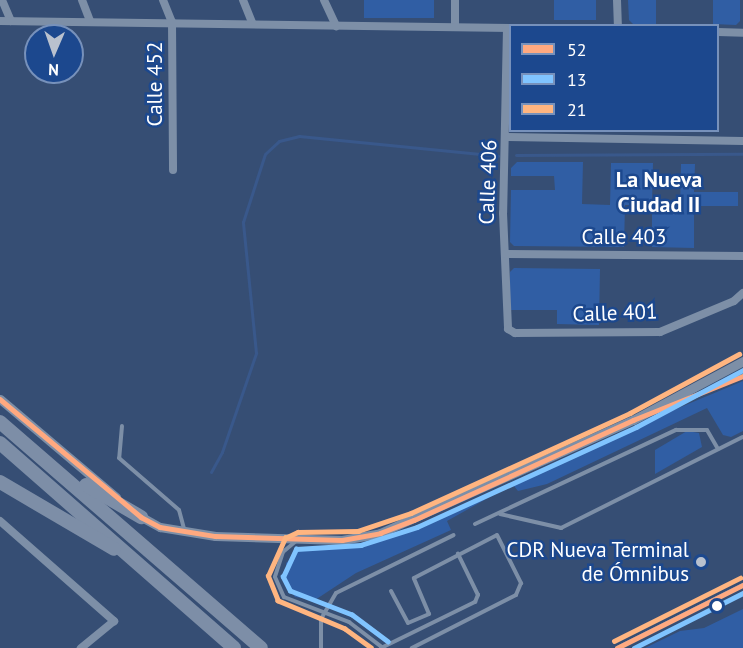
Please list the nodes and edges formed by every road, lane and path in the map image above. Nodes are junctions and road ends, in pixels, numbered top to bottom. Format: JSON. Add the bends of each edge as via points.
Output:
{"nodes":[{"id":1,"x":2,"y":0,"type":"edge"},
{"id":2,"x":82,"y":0,"type":"edge"},
{"id":3,"x":163,"y":0,"type":"edge"},
{"id":4,"x":243,"y":0,"type":"edge"},
{"id":5,"x":324,"y":0,"type":"edge"},
{"id":6,"x":455,"y":0,"type":"edge"},
{"id":7,"x":617,"y":0,"type":"edge"},
{"id":8,"x":0,"y":21,"type":"edge"},
{"id":9,"x":11,"y":21,"type":"junction"},
{"id":10,"x":90,"y":21,"type":"junction"},
{"id":11,"x":172,"y":22,"type":"junction"},
{"id":12,"x":252,"y":22,"type":"junction"},
{"id":13,"x":618,"y":24,"type":"edge"},
{"id":14,"x":336,"y":26,"type":"junction"},
{"id":15,"x":455,"y":27,"type":"junction"},
{"id":16,"x":509,"y":28,"type":"edge"},
{"id":17,"x":719,"y":32,"type":"edge"},
{"id":18,"x":743,"y":33,"type":"edge"},
{"id":19,"x":508,"y":137,"type":"junction"},
{"id":20,"x":743,"y":141,"type":"edge"},
{"id":21,"x":173,"y":170,"type":"dead end"},
{"id":22,"x":506,"y":255,"type":"junction"},
{"id":23,"x":743,"y":256,"type":"edge"},
{"id":24,"x":743,"y":293,"type":"edge"},
{"id":25,"x":515,"y":333,"type":"joint"},
{"id":26,"x":743,"y":361,"type":"edge"},
{"id":27,"x":743,"y":376,"type":"edge"},
{"id":28,"x":0,"y":399,"type":"edge"},
{"id":29,"x":633,"y":420,"type":"junction"},
{"id":30,"x":0,"y":422,"type":"edge"},
{"id":31,"x":122,"y":426,"type":"dead end"},
{"id":32,"x":743,"y":437,"type":"edge"},
{"id":33,"x":0,"y":443,"type":"edge"},
{"id":34,"x":718,"y":449,"type":"junction"},
{"id":35,"x":44,"y":460,"type":"junction"},
{"id":36,"x":0,"y":482,"type":"edge"},
{"id":37,"x":496,"y":514,"type":"junction"},
{"id":38,"x":141,"y":518,"type":"junction"},
{"id":39,"x":0,"y":521,"type":"edge"},
{"id":40,"x":476,"y":524,"type":"dead end"},
{"id":41,"x":184,"y":533,"type":"junction"},
{"id":42,"x":454,"y":535,"type":"dead end"},
{"id":43,"x":299,"y":539,"type":"junction"},
{"id":44,"x":458,"y":554,"type":"junction"},
{"id":45,"x":141,"y":566,"type":"junction"},
{"id":46,"x":743,"y":585,"type":"edge"},
{"id":47,"x":391,"y":591,"type":"dead end"},
{"id":48,"x":324,"y":612,"type":"junction"},
{"id":49,"x":81,"y":648,"type":"edge"},
{"id":50,"x":234,"y":648,"type":"edge"},
{"id":51,"x":261,"y":648,"type":"edge"},
{"id":52,"x":321,"y":648,"type":"edge"},
{"id":53,"x":382,"y":648,"type":"edge"},
{"id":54,"x":412,"y":648,"type":"edge"},
{"id":55,"x":617,"y":648,"type":"edge"}],
"edges":[{"from":1,"to":9,"type":"street"},
{"from":2,"to":10,"type":"street"},
{"from":3,"to":11,"type":"street","name":"Calle 452"},
{"from":4,"to":12,"type":"street"},
{"from":5,"to":14,"type":"street"},
{"from":6,"to":15,"type":"street"},
{"from":7,"to":13,"type":"street"},
{"from":8,"to":9,"type":"street"},
{"from":9,"to":10,"type":"street"},
{"from":10,"to":11,"type":"street"},
{"from":11,"to":12,"type":"street"},
{"from":11,"to":21,"type":"street","name":"Calle 452"},
{"from":12,"to":14,"type":"street"},
{"from":14,"to":15,"type":"street"},
{"from":15,"to":16,"type":"street"},
{"from":16,"to":19,"type":"street","name":"Calle 406"},
{"from":17,"to":18,"type":"street"},
{"from":19,"to":20,"type":"street"},
{"from":19,"to":22,"type":"street","name":"Calle 406","via":[[503,176]]},
{"from":22,"to":23,"type":"street","name":"Calle 403"},
{"from":22,"to":25,"type":"street","name":"Calle 406","via":[[506,323]]},
{"from":24,"to":25,"type":"street","name":"Calle 401","via":[[734,301],[660,333]]},
{"from":26,"to":29,"type":"street"},
{"from":27,"to":29,"type":"lane"},
{"from":28,"to":38,"type":"street"},
{"from":29,"to":43,"type":"street","via":[[380,533],[342,540]]},
{"from":30,"to":35,"type":"highway"},
{"from":31,"to":41,"type":"lane","via":[[119,458],[179,510]]},
{"from":32,"to":34,"type":"lane"},
{"from":33,"to":45,"type":"highway"},
{"from":34,"to":37,"type":"lane","via":[[561,528],[543,526],[515,514]]},
{"from":34,"to":37,"type":"lane","via":[[707,430],[682,428]]},
{"from":35,"to":38,"type":"highway","via":[[120,509]]},
{"from":35,"to":51,"type":"highway"},
{"from":36,"to":45,"type":"highway"},
{"from":37,"to":40,"type":"lane"},
{"from":38,"to":41,"type":"street"},
{"from":39,"to":49,"type":"street","via":[[114,621]]},
{"from":41,"to":43,"type":"street"},
{"from":42,"to":48,"type":"lane","via":[[336,593]]},
{"from":43,"to":48,"type":"lane","via":[[283,552],[275,577],[278,588],[291,603]]},
{"from":44,"to":47,"type":"lane","via":[[414,578],[429,614],[408,623]]},
{"from":44,"to":53,"type":"lane","via":[[477,598]]},
{"from":44,"to":54,"type":"lane","via":[[497,535],[521,589]]},
{"from":45,"to":50,"type":"highway"},
{"from":46,"to":55,"type":"lane"},
{"from":48,"to":52,"type":"lane","via":[[319,628]]},
{"from":48,"to":53,"type":"lane","via":[[358,627]]}]}
